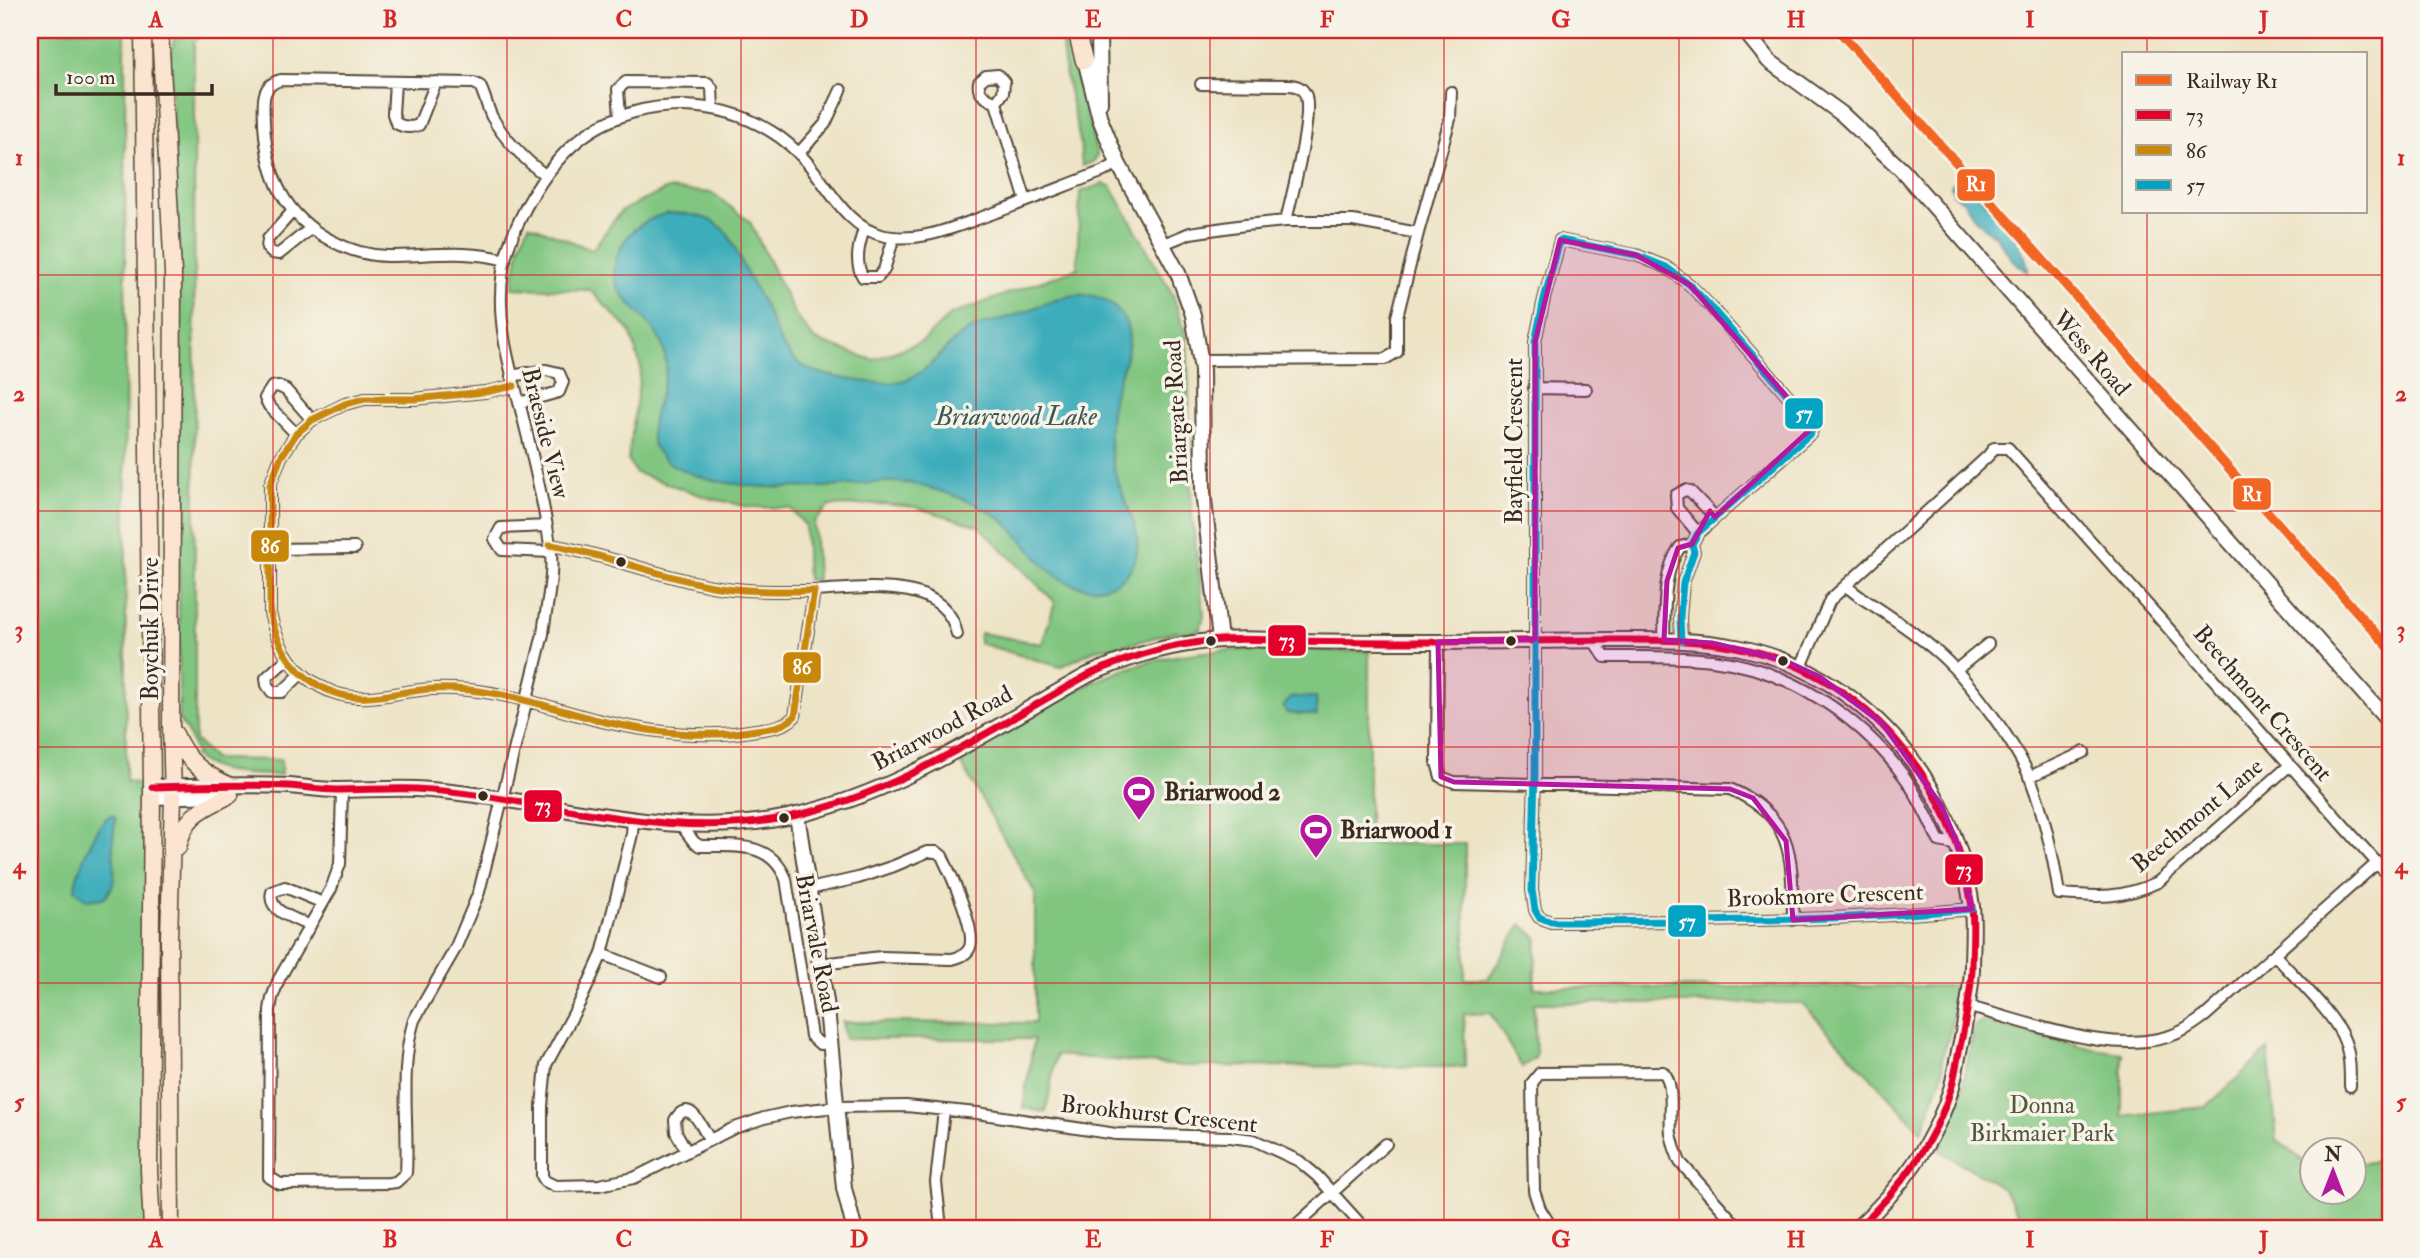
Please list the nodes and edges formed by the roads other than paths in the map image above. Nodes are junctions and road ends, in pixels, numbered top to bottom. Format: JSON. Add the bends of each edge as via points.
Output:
{"nodes":[{"id":1,"x":143,"y":30,"type":"edge"},
{"id":2,"x":170,"y":30,"type":"edge"},
{"id":3,"x":1076,"y":30,"type":"edge"},
{"id":4,"x":1082,"y":30,"type":"edge"},
{"id":5,"x":1099,"y":30,"type":"edge"},
{"id":6,"x":1744,"y":30,"type":"edge"},
{"id":7,"x":161,"y":38,"type":"edge"},
{"id":8,"x":1084,"y":61,"type":"junction"},
{"id":9,"x":394,"y":82,"type":"junction"},
{"id":10,"x":436,"y":82,"type":"junction"},
{"id":11,"x":1201,"y":84,"type":"dead end"},
{"id":12,"x":841,"y":90,"type":"dead end"},
{"id":13,"x":1451,"y":92,"type":"dead end"},
{"id":14,"x":996,"y":103,"type":"dead end"},
{"id":15,"x":713,"y":108,"type":"junction"},
{"id":16,"x":620,"y":117,"type":"junction"},
{"id":17,"x":1100,"y":119,"type":"junction"},
{"id":18,"x":799,"y":153,"type":"junction"},
{"id":19,"x":1118,"y":163,"type":"junction"},
{"id":20,"x":545,"y":175,"type":"junction"},
{"id":21,"x":1026,"y":201,"type":"junction"},
{"id":22,"x":293,"y":211,"type":"junction"},
{"id":23,"x":1286,"y":221,"type":"junction"},
{"id":24,"x":310,"y":229,"type":"junction"},
{"id":25,"x":864,"y":229,"type":"junction"},
{"id":26,"x":1418,"y":233,"type":"junction"},
{"id":27,"x":894,"y":237,"type":"junction"},
{"id":28,"x":1161,"y":245,"type":"junction"},
{"id":29,"x":505,"y":260,"type":"junction"},
{"id":30,"x":1201,"y":360,"type":"junction"},
{"id":31,"x":513,"y":381,"type":"junction"},
{"id":32,"x":1534,"y":388,"type":"junction"},
{"id":33,"x":1586,"y":388,"type":"dead end"},
{"id":34,"x":519,"y":402,"type":"junction"},
{"id":35,"x":312,"y":419,"type":"junction"},
{"id":36,"x":296,"y":434,"type":"junction"},
{"id":37,"x":1715,"y":517,"type":"junction"},
{"id":38,"x":547,"y":526,"type":"junction"},
{"id":39,"x":1698,"y":533,"type":"junction"},
{"id":40,"x":1692,"y":544,"type":"junction"},
{"id":41,"x":355,"y":548,"type":"dead end"},
{"id":42,"x":551,"y":548,"type":"junction"},
{"id":43,"x":270,"y":549,"type":"junction"},
{"id":44,"x":1846,"y":585,"type":"junction"},
{"id":45,"x":814,"y":591,"type":"junction"},
{"id":46,"x":957,"y":634,"type":"dead end"},
{"id":47,"x":1535,"y":639,"type":"junction"},
{"id":48,"x":1220,"y":640,"type":"junction"},
{"id":49,"x":1593,"y":640,"type":"junction"},
{"id":50,"x":1664,"y":640,"type":"junction"},
{"id":51,"x":1681,"y":641,"type":"junction"},
{"id":52,"x":1438,"y":642,"type":"junction"},
{"id":53,"x":1988,"y":644,"type":"dead end"},
{"id":54,"x":287,"y":659,"type":"junction"},
{"id":55,"x":1801,"y":667,"type":"junction"},
{"id":56,"x":1956,"y":670,"type":"junction"},
{"id":57,"x":302,"y":674,"type":"junction"},
{"id":58,"x":526,"y":701,"type":"junction"},
{"id":59,"x":2390,"y":723,"type":"edge"},
{"id":60,"x":172,"y":726,"type":"junction"},
{"id":61,"x":2084,"y":752,"type":"dead end"},
{"id":62,"x":2290,"y":765,"type":"junction"},
{"id":63,"x":2029,"y":777,"type":"junction"},
{"id":64,"x":1535,"y":785,"type":"junction"},
{"id":65,"x":230,"y":790,"type":"junction"},
{"id":66,"x":342,"y":790,"type":"junction"},
{"id":67,"x":152,"y":792,"type":"junction"},
{"id":68,"x":173,"y":792,"type":"junction"},
{"id":69,"x":501,"y":800,"type":"junction"},
{"id":70,"x":797,"y":815,"type":"junction"},
{"id":71,"x":633,"y":820,"type":"junction"},
{"id":72,"x":681,"y":825,"type":"junction"},
{"id":73,"x":1958,"y":845,"type":"junction"},
{"id":74,"x":2377,"y":863,"type":"junction"},
{"id":75,"x":2390,"y":878,"type":"edge"},
{"id":76,"x":172,"y":880,"type":"junction"},
{"id":77,"x":809,"y":889,"type":"junction"},
{"id":78,"x":323,"y":903,"type":"junction"},
{"id":79,"x":1972,"y":909,"type":"junction"},
{"id":80,"x":1793,"y":920,"type":"junction"},
{"id":81,"x":310,"y":926,"type":"junction"},
{"id":82,"x":602,"y":954,"type":"junction"},
{"id":83,"x":2275,"y":955,"type":"junction"},
{"id":84,"x":821,"y":964,"type":"junction"},
{"id":85,"x":661,"y":977,"type":"dead end"},
{"id":86,"x":1969,"y":1007,"type":"junction"},
{"id":87,"x":830,"y":1043,"type":"junction"},
{"id":88,"x":2350,"y":1086,"type":"dead end"},
{"id":89,"x":836,"y":1107,"type":"junction"},
{"id":90,"x":944,"y":1110,"type":"junction"},
{"id":91,"x":709,"y":1139,"type":"junction"},
{"id":92,"x":1386,"y":1144,"type":"dead end"},
{"id":93,"x":686,"y":1150,"type":"junction"},
{"id":94,"x":1333,"y":1194,"type":"junction"},
{"id":95,"x":152,"y":1228,"type":"edge"},
{"id":96,"x":171,"y":1228,"type":"edge"},
{"id":97,"x":854,"y":1228,"type":"edge"},
{"id":98,"x":941,"y":1228,"type":"edge"},
{"id":99,"x":1293,"y":1228,"type":"edge"},
{"id":100,"x":1364,"y":1228,"type":"edge"},
{"id":101,"x":1552,"y":1228,"type":"edge"},
{"id":102,"x":1739,"y":1228,"type":"edge"},
{"id":103,"x":1857,"y":1228,"type":"edge"}],
"edges":[{"from":1,"to":67,"type":"main road","name":"Boychuk Drive"},
{"from":2,"to":7,"type":"main road"},
{"from":3,"to":8,"type":"main road"},
{"from":4,"to":8,"type":"street","name":"Briargate Road"},
{"from":5,"to":17,"type":"street","name":"Briargate Road"},
{"from":6,"to":59,"type":"street","name":"Wess Road","via":[[1769,61],[1842,114],[1902,170]]},
{"from":7,"to":60,"type":"main road","name":"Boychuk Drive","via":[[173,273]]},
{"from":8,"to":17,"type":"street","name":"Briargate Road"},
{"from":9,"to":10,"type":"street"},
{"from":9,"to":10,"type":"street","via":[[396,123],[413,128],[426,113]]},
{"from":9,"to":22,"type":"street","via":[[281,80],[267,87],[265,134],[271,169]]},
{"from":10,"to":20,"type":"street","via":[[480,86],[492,118]]},
{"from":11,"to":23,"type":"street","via":[[1289,85],[1302,90],[1305,124]]},
{"from":12,"to":18,"type":"street","via":[[825,124]]},
{"from":13,"to":26,"type":"street","via":[[1450,119]]},
{"from":14,"to":21,"type":"street"},
{"from":15,"to":16,"type":"street","name":"Braeside View","via":[[668,106]]},
{"from":15,"to":16,"type":"street","via":[[708,83],[626,82],[618,89]]},
{"from":15,"to":18,"type":"street","name":"Braeside View","via":[[757,123]]},
{"from":16,"to":20,"type":"street","name":"Braeside View","via":[[590,132]]},
{"from":17,"to":19,"type":"street","name":"Briargate Road"},
{"from":18,"to":25,"type":"street","name":"Braeside View"},
{"from":19,"to":21,"type":"street","name":"Braeside View"},
{"from":19,"to":28,"type":"street","name":"Briargate Road"},
{"from":20,"to":29,"type":"street","name":"Braeside View"},
{"from":21,"to":27,"type":"street","name":"Braeside View","via":[[945,231],[908,239]]},
{"from":22,"to":24,"type":"street"},
{"from":22,"to":24,"type":"street","via":[[268,239],[267,248],[279,254]]},
{"from":23,"to":26,"type":"street","via":[[1353,221]]},
{"from":23,"to":28,"type":"street","via":[[1190,233]]},
{"from":24,"to":29,"type":"street","via":[[350,250],[384,256],[479,255]]},
{"from":25,"to":27,"type":"street","name":"Braeside View"},
{"from":25,"to":27,"type":"street","via":[[858,269],[863,277],[878,277],[884,270]]},
{"from":26,"to":30,"type":"street","via":[[1397,317],[1397,352],[1385,359]]},
{"from":28,"to":30,"type":"street","name":"Briargate Road","via":[[1186,290]]},
{"from":29,"to":31,"type":"street","name":"Braeside View","via":[[500,312]]},
{"from":30,"to":48,"type":"street","name":"Briargate Road","via":[[1203,492]]},
{"from":31,"to":34,"type":"street","name":"Braeside View"},
{"from":31,"to":34,"type":"street","via":[[545,370],[559,373],[563,382],[559,392]]},
{"from":31,"to":35,"type":"street","via":[[485,392],[365,399]]},
{"from":32,"to":33,"type":"street"},
{"from":32,"to":37,"type":"street","name":"Bayfield Crescent","via":[[1535,342],[1560,240],[1636,255],[1666,267],[1710,306],[1813,427]]},
{"from":32,"to":47,"type":"street","name":"Bayfield Crescent"},
{"from":34,"to":38,"type":"street","name":"Braeside View"},
{"from":35,"to":36,"type":"street"},
{"from":35,"to":36,"type":"street","via":[[286,390],[272,387],[265,398],[269,406]]},
{"from":36,"to":43,"type":"street","via":[[270,485]]},
{"from":37,"to":39,"type":"street","name":"Bayfield Crescent"},
{"from":37,"to":39,"type":"street","via":[[1690,491],[1676,495],[1677,508]]},
{"from":38,"to":42,"type":"street","name":"Braeside View"},
{"from":38,"to":42,"type":"street","via":[[501,528],[495,539],[502,550]]},
{"from":39,"to":40,"type":"street","name":"Bayfield Crescent"},
{"from":40,"to":50,"type":"street","name":"Bayfield Crescent","via":[[1681,547],[1667,580]]},
{"from":40,"to":51,"type":"street","name":"Bayfield Crescent","via":[[1681,604]]},
{"from":41,"to":43,"type":"street"},
{"from":42,"to":45,"type":"street","via":[[583,550],[736,590]]},
{"from":42,"to":58,"type":"street","name":"Braeside View","via":[[542,634]]},
{"from":43,"to":54,"type":"street","via":[[270,613]]},
{"from":44,"to":55,"type":"street","name":"Beechmont Crescent","via":[[1830,600]]},
{"from":44,"to":56,"type":"street","name":"Beechmont Lane"},
{"from":44,"to":62,"type":"street","name":"Beechmont Crescent","via":[[1994,448],[2008,448]]},
{"from":45,"to":46,"type":"street","via":[[896,588],[929,598],[944,609],[955,622]]},
{"from":45,"to":58,"type":"street","via":[[798,698],[789,722],[748,732],[675,734]]},
{"from":47,"to":49,"type":"street","name":"Briarwood Road"},
{"from":47,"to":52,"type":"street","name":"Briarwood Road"},
{"from":47,"to":64,"type":"street","name":"Brookmore Crescent"},
{"from":48,"to":52,"type":"street","name":"Briarwood Road"},
{"from":48,"to":70,"type":"street","name":"Briarwood Road","via":[[1115,662],[906,777]]},
{"from":49,"to":50,"type":"street","name":"Briarwood Road"},
{"from":49,"to":73,"type":"street","via":[[1605,657],[1714,660],[1763,672],[1806,690],[1841,712],[1880,748],[1907,781],[1938,841]]},
{"from":50,"to":51,"type":"street","name":"Briarwood Road"},
{"from":51,"to":55,"type":"street","name":"Briarwood Road","via":[[1738,647]]},
{"from":52,"to":64,"type":"street","via":[[1437,763],[1441,777],[1454,782]]},
{"from":53,"to":56,"type":"street"},
{"from":54,"to":57,"type":"street"},
{"from":54,"to":57,"type":"street","via":[[266,678],[272,692],[282,692]]},
{"from":55,"to":73,"type":"street","name":"Briarwood Road","via":[[1861,705],[1903,746],[1941,804]]},
{"from":56,"to":63,"type":"street","name":"Beechmont Lane","via":[[1996,722]]},
{"from":57,"to":58,"type":"street","via":[[324,688],[350,696],[431,689],[477,691]]},
{"from":58,"to":69,"type":"street","name":"Braeside View"},
{"from":60,"to":65,"type":"main road","via":[[189,759]]},
{"from":60,"to":68,"type":"main road","name":"Boychuk Drive"},
{"from":61,"to":63,"type":"street"},
{"from":62,"to":63,"type":"street","name":"Beechmont Lane","via":[[2158,882],[2115,897],[2059,894],[2051,843]]},
{"from":62,"to":74,"type":"street","name":"Beechmont Crescent"},
{"from":64,"to":80,"type":"street","via":[[1697,786],[1730,789],[1753,799],[1786,841],[1791,857]]},
{"from":64,"to":80,"type":"street","name":"Brookmore Crescent","via":[[1533,901],[1544,920]]},
{"from":65,"to":66,"type":"street","name":"Briarwood Road","via":[[288,794],[307,789]]},
{"from":65,"to":68,"type":"street","name":"Briarwood Road"},
{"from":65,"to":76,"type":"main road","via":[[184,826]]},
{"from":66,"to":69,"type":"street","name":"Briarwood Road","via":[[416,789]]},
{"from":66,"to":78,"type":"street","via":[[340,864]]},
{"from":67,"to":68,"type":"street","name":"Briarwood Road"},
{"from":67,"to":95,"type":"main road","name":"Boychuk Drive"},
{"from":68,"to":76,"type":"main road","name":"Boychuk Drive"},
{"from":69,"to":71,"type":"street","name":"Briarwood Road"},
{"from":69,"to":81,"type":"street","name":"Braeside View","via":[[468,922],[409,1035],[406,1173],[396,1182],[280,1184],[269,1177],[270,1010],[279,979]]},
{"from":70,"to":72,"type":"street","name":"Briarwood Road","via":[[748,823]]},
{"from":70,"to":77,"type":"street","name":"Briarvale Road"},
{"from":71,"to":72,"type":"street","name":"Briarwood Road"},
{"from":71,"to":82,"type":"street"},
{"from":72,"to":87,"type":"street","name":"Briarvale Road","via":[[700,846],[751,847],[782,869],[811,1036],[820,1044]]},
{"from":73,"to":79,"type":"street","name":"Briarwood Road"},
{"from":74,"to":75,"type":"street","name":"Beechmont Crescent"},
{"from":74,"to":83,"type":"street"},
{"from":76,"to":96,"type":"main road","name":"Boychuk Drive"},
{"from":77,"to":84,"type":"street","name":"Briarvale Road"},
{"from":77,"to":84,"type":"street","via":[[937,852],[961,898],[970,941],[961,957],[952,959],[881,957]]},
{"from":78,"to":81,"type":"street"},
{"from":78,"to":81,"type":"street","via":[[285,887],[272,892],[275,908]]},
{"from":79,"to":80,"type":"street","name":"Brookmore Crescent"},
{"from":79,"to":86,"type":"street","name":"Briarwood Road"},
{"from":82,"to":85,"type":"street"},
{"from":82,"to":93,"type":"street","name":"Brookhurst Crescent","via":[[546,1065],[542,1176],[555,1186],[599,1185],[634,1178]]},
{"from":83,"to":86,"type":"street","via":[[2205,1016],[2180,1032],[2150,1041],[2096,1040]]},
{"from":83,"to":88,"type":"street","via":[[2341,1032]]},
{"from":84,"to":87,"type":"street","name":"Briarvale Road"},
{"from":86,"to":103,"type":"street","name":"Briarwood Road","via":[[1952,1087],[1936,1126],[1887,1200]]},
{"from":87,"to":89,"type":"street","name":"Briarvale Road"},
{"from":89,"to":90,"type":"street","name":"Brookhurst Crescent"},
{"from":89,"to":91,"type":"street","name":"Brookhurst Crescent","via":[[764,1118]]},
{"from":89,"to":97,"type":"street","name":"Briarvale Road","via":[[844,1188]]},
{"from":90,"to":94,"type":"street","name":"Brookhurst Crescent","via":[[1116,1134],[1254,1140],[1299,1161]]},
{"from":90,"to":98,"type":"street","via":[[936,1182]]},
{"from":91,"to":93,"type":"street","name":"Brookhurst Crescent"},
{"from":91,"to":93,"type":"street","via":[[693,1114],[681,1112],[675,1128]]},
{"from":92,"to":94,"type":"street"},
{"from":94,"to":99,"type":"street"},
{"from":94,"to":100,"type":"street","name":"Brookhurst Crescent"},
{"from":101,"to":102,"type":"street","via":[[1540,1209],[1533,1178],[1532,1083],[1540,1073],[1663,1072],[1668,1076],[1676,1154]]}]}
